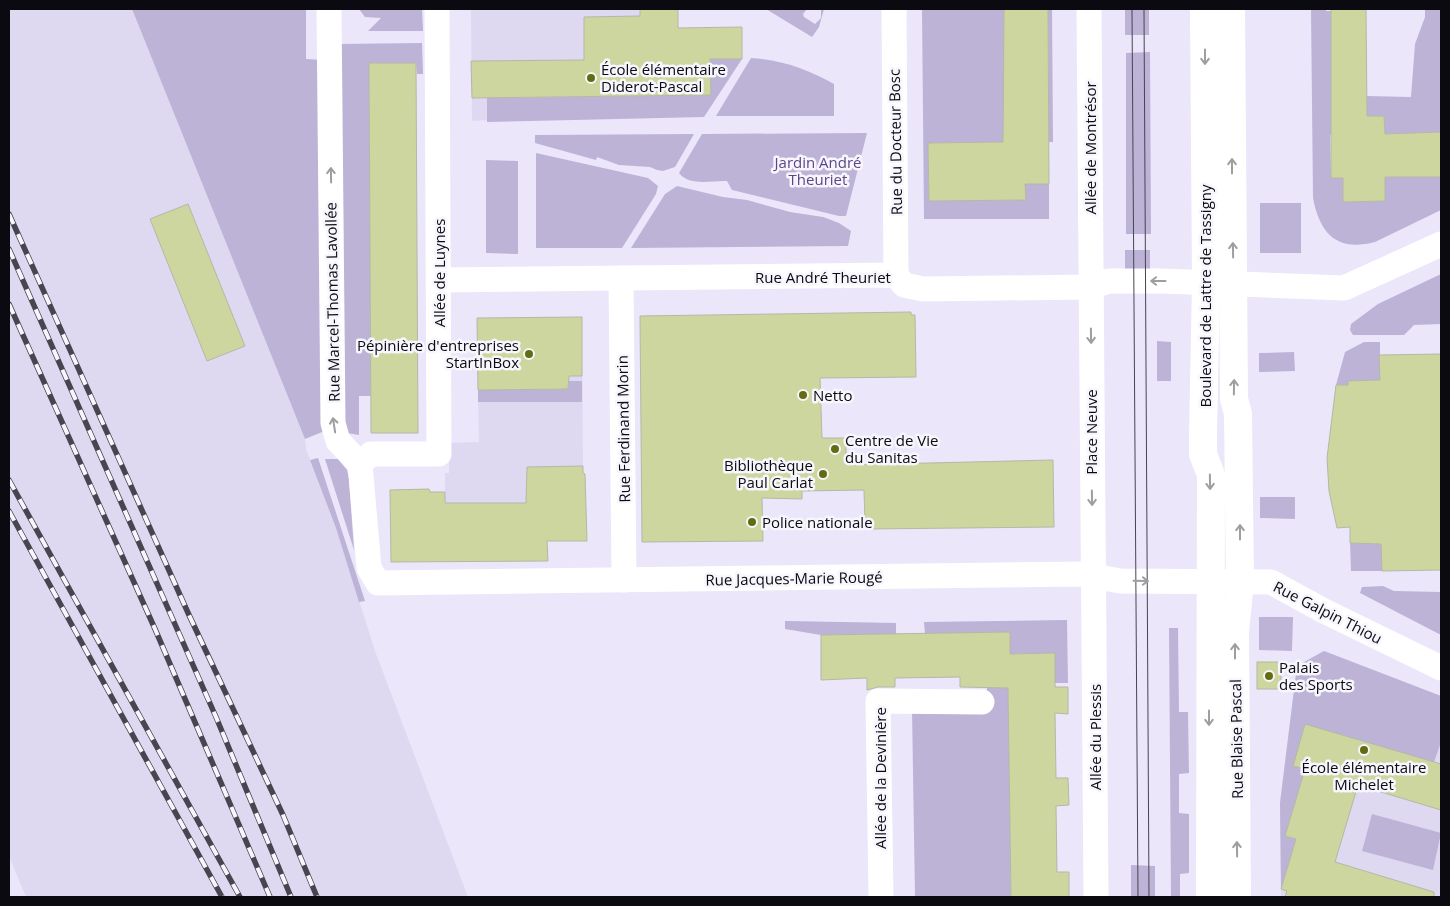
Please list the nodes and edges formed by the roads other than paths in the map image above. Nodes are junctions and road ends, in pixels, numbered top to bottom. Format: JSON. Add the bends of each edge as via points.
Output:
{"nodes":[{"id":1,"x":329,"y":9,"type":"edge"},
{"id":2,"x":437,"y":9,"type":"edge"},
{"id":3,"x":894,"y":9,"type":"edge"},
{"id":4,"x":1089,"y":9,"type":"edge"},
{"id":5,"x":1204,"y":9,"type":"edge"},
{"id":6,"x":1231,"y":9,"type":"edge"},
{"id":7,"x":1441,"y":244,"type":"edge"},
{"id":8,"x":896,"y":275,"type":"junction"},
{"id":9,"x":621,"y":278,"type":"junction"},
{"id":10,"x":439,"y":280,"type":"junction"},
{"id":11,"x":1206,"y":283,"type":"junction"},
{"id":12,"x":1233,"y":285,"type":"junction"},
{"id":13,"x":1090,"y":287,"type":"junction"},
{"id":14,"x":360,"y":464,"type":"junction"},
{"id":15,"x":1093,"y":576,"type":"junction"},
{"id":16,"x":624,"y":580,"type":"junction"},
{"id":17,"x":1240,"y":581,"type":"junction"},
{"id":18,"x":1209,"y":582,"type":"junction"},
{"id":19,"x":1441,"y":668,"type":"edge"},
{"id":20,"x":982,"y":702,"type":"dead end"},
{"id":21,"x":881,"y":897,"type":"edge"},
{"id":22,"x":1096,"y":897,"type":"edge"},
{"id":23,"x":1210,"y":897,"type":"edge"},
{"id":24,"x":1237,"y":897,"type":"edge"}],
"edges":[{"from":14,"to":1,"type":"street","name":"Rue Marcel-Thomas Lavollée","one_way":true,"via":[[338,441],[333,423]]},
{"from":2,"to":10,"type":"street","name":"Allée de Luynes"},
{"from":3,"to":8,"type":"street","name":"Rue du Docteur Bosc"},
{"from":4,"to":13,"type":"street","name":"Allée de Montrésor"},
{"from":5,"to":11,"type":"street","name":"Boulevard de Lattre de Tassigny","one_way":true},
{"from":12,"to":6,"type":"street","name":"Boulevard de Lattre de Tassigny","one_way":true},
{"from":7,"to":12,"type":"street","name":"Rue André Theuriet","via":[[1344,288]]},
{"from":8,"to":9,"type":"street","name":"Rue André Theuriet"},
{"from":8,"to":13,"type":"street","name":"Rue André Theuriet","via":[[904,285],[924,289]]},
{"from":9,"to":10,"type":"street","name":"Rue André Theuriet"},
{"from":9,"to":16,"type":"street","name":"Rue Ferdinand Morin"},
{"from":10,"to":14,"type":"street","name":"Allée de Luynes","via":[[439,454],[371,454]]},
{"from":11,"to":12,"type":"street","name":"Rue André Theuriet"},
{"from":11,"to":13,"type":"street","name":"Rue André Theuriet","one_way":true,"via":[[1109,281]]},
{"from":11,"to":18,"type":"street","name":"Boulevard de Lattre de Tassigny","one_way":true,"via":[[1203,454],[1211,475]]},
{"from":17,"to":12,"type":"street","name":"Boulevard de Lattre de Tassigny","one_way":true},
{"from":13,"to":15,"type":"street","name":"Place Neuve","one_way":true},
{"from":14,"to":16,"type":"street","name":"Rue Jacques-Marie Rougé","via":[[368,568],[378,583]]},
{"from":15,"to":16,"type":"street","name":"Rue Jacques-Marie Rougé"},
{"from":15,"to":18,"type":"street","name":"Rue Jacques-Marie Rougé","one_way":true,"via":[[1120,581]]},
{"from":15,"to":22,"type":"street","name":"Allée du Plessis"},
{"from":17,"to":18,"type":"street","name":"Rue Galpin Thiou"},
{"from":17,"to":19,"type":"street","name":"Rue Galpin Thiou","via":[[1271,582]]},
{"from":24,"to":17,"type":"street","name":"Rue Blaise Pascal","one_way":true,"via":[[1235,632]]},
{"from":18,"to":23,"type":"street","name":"Rue Blaise Pascal","one_way":true},
{"from":20,"to":21,"type":"street","name":"Allée de la Devinière","via":[[878,701]]}]}
